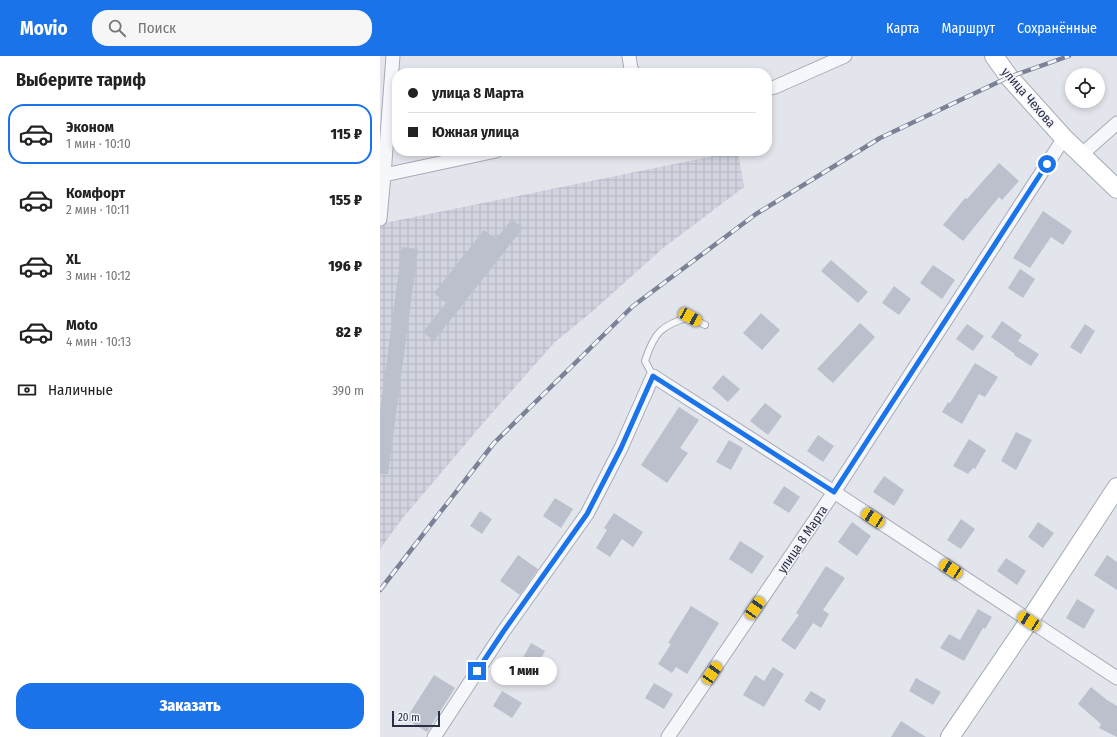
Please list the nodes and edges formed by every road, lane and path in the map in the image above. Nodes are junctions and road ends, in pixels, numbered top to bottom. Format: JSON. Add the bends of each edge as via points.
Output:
{"nodes":[{"id":1,"x":393,"y":56,"type":"edge"},
{"id":2,"x":629,"y":56,"type":"edge"},
{"id":3,"x":845,"y":56,"type":"edge"},
{"id":4,"x":994,"y":56,"type":"edge"},
{"id":5,"x":392,"y":68,"type":"edge"},
{"id":6,"x":631,"y":68,"type":"edge"},
{"id":7,"x":392,"y":69,"type":"edge"},
{"id":8,"x":772,"y":88,"type":"edge"},
{"id":9,"x":1117,"y":123,"type":"edge"},
{"id":10,"x":1064,"y":138,"type":"junction"},
{"id":11,"x":1081,"y":155,"type":"junction"},
{"id":12,"x":473,"y":156,"type":"edge"},
{"id":13,"x":384,"y":175,"type":"junction"},
{"id":14,"x":1117,"y":189,"type":"edge"},
{"id":15,"x":380,"y":219,"type":"edge"},
{"id":16,"x":705,"y":325,"type":"dead end"},
{"id":17,"x":653,"y":376,"type":"junction"},
{"id":18,"x":1117,"y":487,"type":"edge"},
{"id":19,"x":834,"y":492,"type":"junction"},
{"id":20,"x":1029,"y":621,"type":"junction"},
{"id":21,"x":1117,"y":678,"type":"edge"},
{"id":22,"x":434,"y":737,"type":"edge"},
{"id":23,"x":668,"y":737,"type":"edge"},
{"id":24,"x":950,"y":737,"type":"edge"}],
"edges":[{"from":1,"to":5,"type":"street"},
{"from":2,"to":6,"type":"street"},
{"from":3,"to":8,"type":"street"},
{"from":4,"to":10,"type":"street","name":"улица Чехова"},
{"from":7,"to":13,"type":"street"},
{"from":9,"to":11,"type":"street"},
{"from":10,"to":11,"type":"street","name":"улица Чехова"},
{"from":10,"to":19,"type":"street","name":"улица 8 Марта"},
{"from":11,"to":14,"type":"street","name":"улица Чехова"},
{"from":12,"to":13,"type":"street"},
{"from":13,"to":15,"type":"street"},
{"from":16,"to":17,"type":"lane","via":[[690,317],[673,322],[661,330],[651,344],[645,361]]},
{"from":17,"to":19,"type":"street"},
{"from":17,"to":22,"type":"street","via":[[621,448],[587,514],[503,632]]},
{"from":18,"to":20,"type":"street"},
{"from":19,"to":20,"type":"street"},
{"from":19,"to":23,"type":"street","name":"улица 8 Марта"},
{"from":20,"to":21,"type":"street"},
{"from":20,"to":24,"type":"street"}]}
